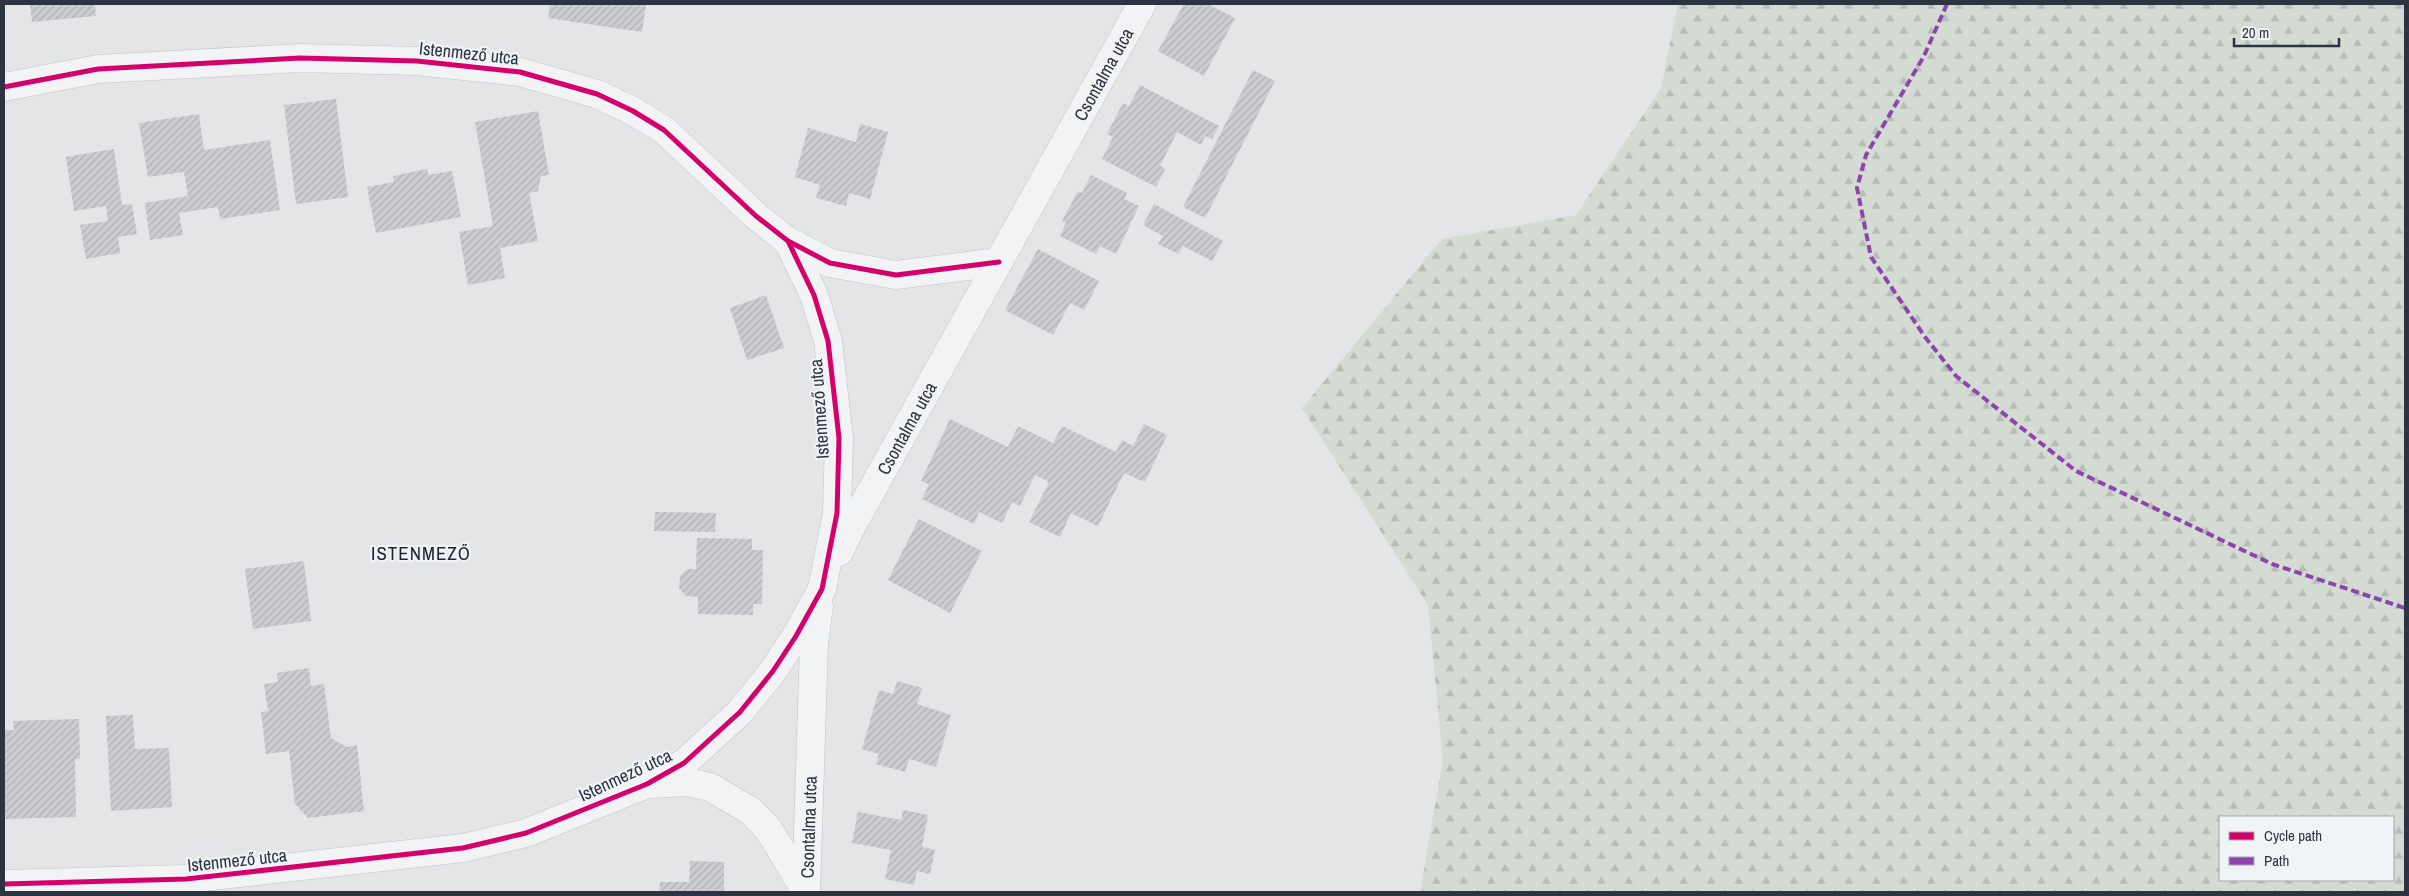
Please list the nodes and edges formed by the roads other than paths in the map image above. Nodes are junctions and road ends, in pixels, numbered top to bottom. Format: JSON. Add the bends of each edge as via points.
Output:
{"nodes":[{"id":1,"x":1142,"y":4,"type":"edge"},
{"id":2,"x":4,"y":87,"type":"edge"},
{"id":3,"x":788,"y":241,"type":"junction"},
{"id":4,"x":999,"y":262,"type":"junction"},
{"id":5,"x":822,"y":589,"type":"junction"},
{"id":6,"x":647,"y":784,"type":"junction"},
{"id":7,"x":4,"y":884,"type":"edge"},
{"id":8,"x":806,"y":892,"type":"edge"}],
"edges":[{"from":1,"to":4,"type":"street","name":"Csontalma utca"},
{"from":2,"to":3,"type":"street","name":"Istenmező utca","via":[[98,69],[300,58],[417,61],[520,72],[597,94],[664,130],[756,216]]},
{"from":3,"to":4,"type":"street","name":"Istenmező utca","via":[[830,263],[896,275]]},
{"from":3,"to":5,"type":"street","name":"Istenmező utca","via":[[816,304],[828,342],[839,438],[837,513]]},
{"from":4,"to":5,"type":"street","name":"Csontalma utca","via":[[848,531]]},
{"from":5,"to":6,"type":"street","name":"Istenmező utca","via":[[781,659],[740,712],[684,763]]},
{"from":5,"to":8,"type":"street","name":"Csontalma utca","via":[[814,644]]},
{"from":6,"to":7,"type":"street","name":"Istenmező utca","via":[[526,833],[463,848],[186,879]]},
{"from":6,"to":8,"type":"street","via":[[687,782],[710,787],[737,801],[769,830]]}]}
